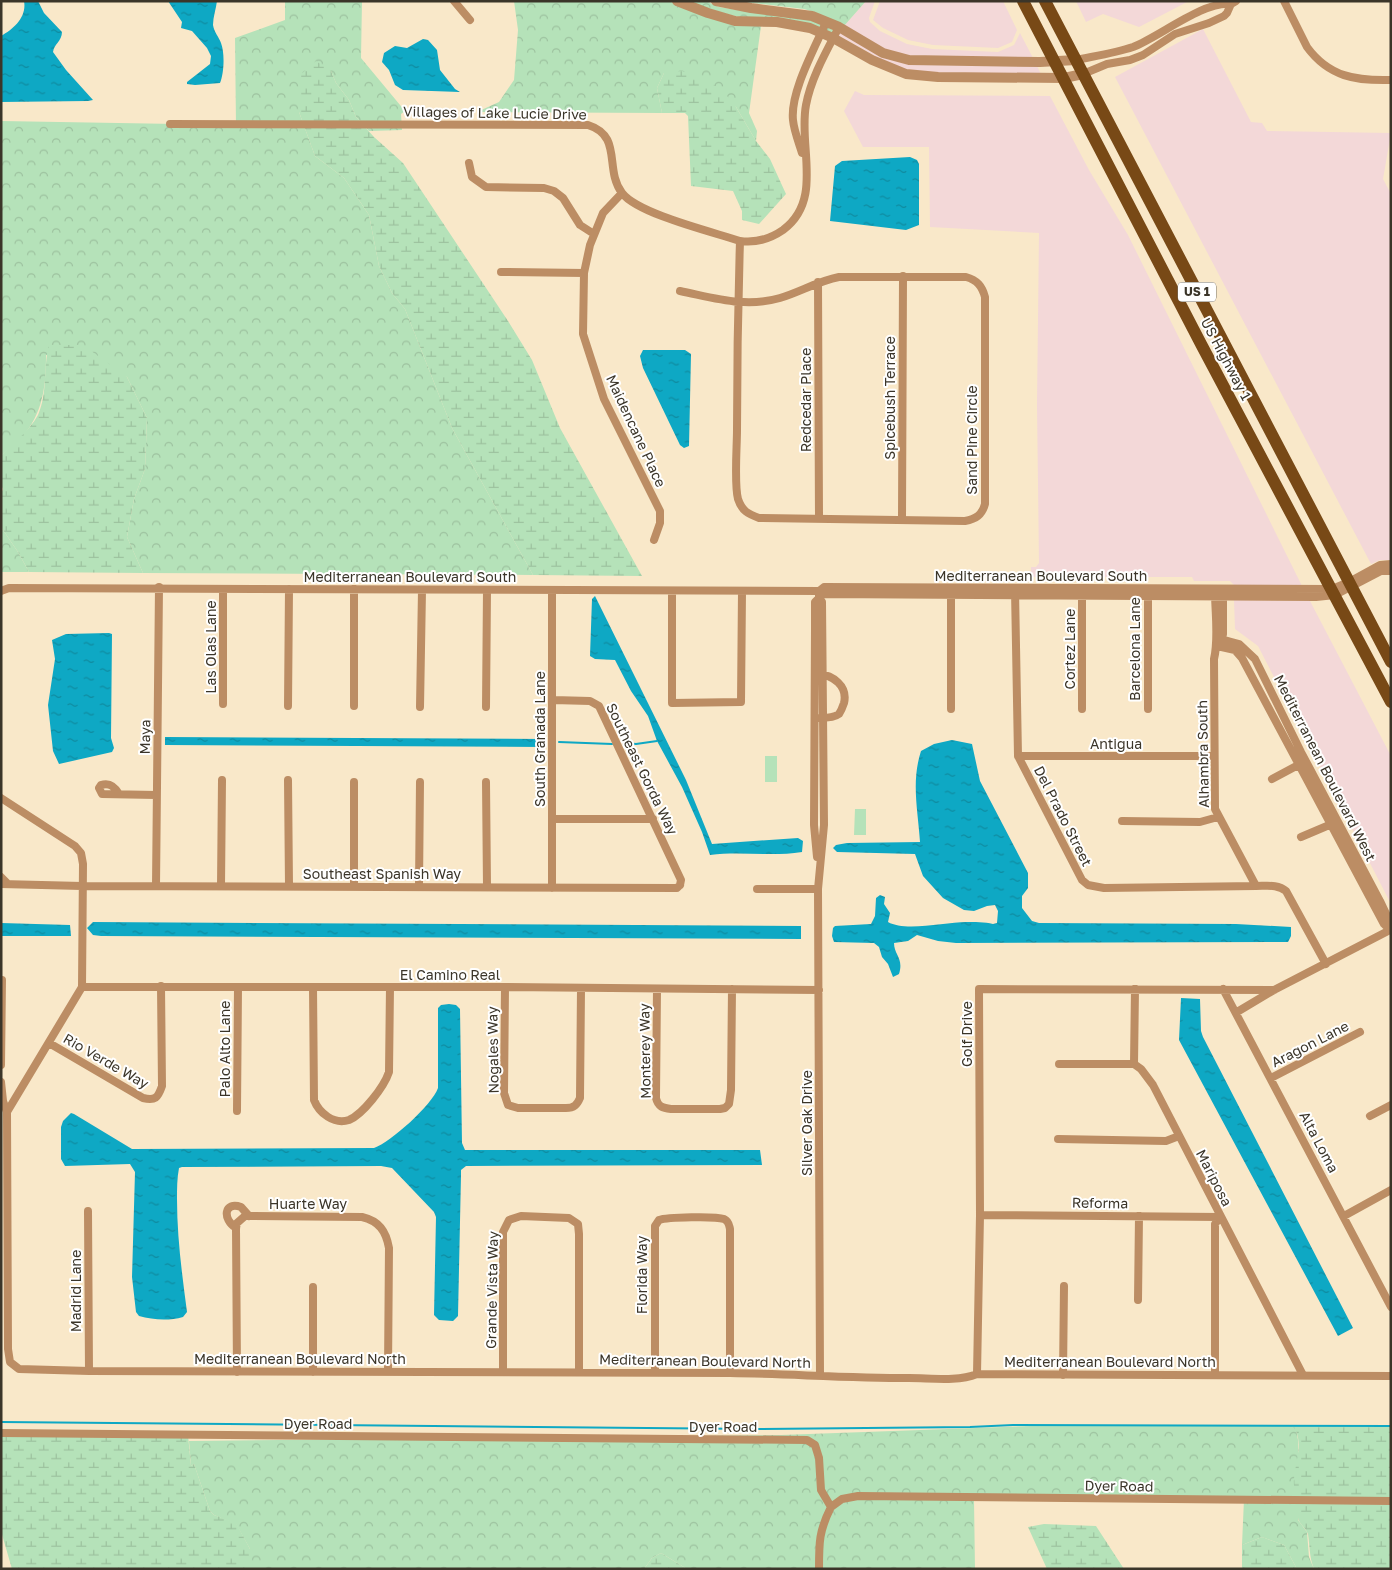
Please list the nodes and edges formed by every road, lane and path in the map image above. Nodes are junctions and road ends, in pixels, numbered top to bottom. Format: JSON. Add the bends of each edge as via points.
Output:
{"nodes":[{"id":1,"x":454,"y":1,"type":"edge"},
{"id":2,"x":677,"y":1,"type":"edge"},
{"id":3,"x":716,"y":1,"type":"edge"},
{"id":4,"x":1023,"y":1,"type":"edge"},
{"id":5,"x":1046,"y":1,"type":"edge"},
{"id":6,"x":1284,"y":1,"type":"edge"},
{"id":7,"x":1233,"y":3,"type":"edge"},
{"id":8,"x":470,"y":20,"type":"dead end"},
{"id":9,"x":826,"y":22,"type":"junction"},
{"id":10,"x":839,"y":28,"type":"junction"},
{"id":11,"x":1168,"y":28,"type":"junction"},
{"id":12,"x":821,"y":33,"type":"junction"},
{"id":13,"x":1172,"y":36,"type":"junction"},
{"id":14,"x":833,"y":38,"type":"junction"},
{"id":15,"x":1076,"y":60,"type":"junction"},
{"id":16,"x":1056,"y":62,"type":"junction"},
{"id":17,"x":1083,"y":74,"type":"junction"},
{"id":18,"x":1064,"y":78,"type":"junction"},
{"id":19,"x":1391,"y":80,"type":"edge"},
{"id":20,"x":170,"y":124,"type":"dead end"},
{"id":21,"x":469,"y":163,"type":"dead end"},
{"id":22,"x":807,"y":172,"type":"junction"},
{"id":23,"x":622,"y":193,"type":"junction"},
{"id":24,"x":594,"y":234,"type":"junction"},
{"id":25,"x":740,"y":241,"type":"junction"},
{"id":26,"x":501,"y":272,"type":"dead end"},
{"id":27,"x":584,"y":273,"type":"junction"},
{"id":28,"x":903,"y":276,"type":"junction"},
{"id":29,"x":818,"y":282,"type":"junction"},
{"id":30,"x":680,"y":291,"type":"dead end"},
{"id":31,"x":738,"y":303,"type":"junction"},
{"id":32,"x":819,"y":518,"type":"junction"},
{"id":33,"x":902,"y":520,"type":"junction"},
{"id":34,"x":654,"y":540,"type":"dead end"},
{"id":35,"x":1391,"y":564,"type":"edge"},
{"id":36,"x":1391,"y":571,"type":"edge"},
{"id":37,"x":1351,"y":585,"type":"junction"},
{"id":38,"x":159,"y":587,"type":"junction"},
{"id":39,"x":223,"y":589,"type":"junction"},
{"id":40,"x":289,"y":589,"type":"junction"},
{"id":41,"x":354,"y":589,"type":"junction"},
{"id":42,"x":422,"y":590,"type":"junction"},
{"id":43,"x":487,"y":590,"type":"junction"},
{"id":44,"x":552,"y":590,"type":"junction"},
{"id":45,"x":742,"y":590,"type":"junction"},
{"id":46,"x":1,"y":591,"type":"edge"},
{"id":47,"x":672,"y":591,"type":"junction"},
{"id":48,"x":951,"y":591,"type":"junction"},
{"id":49,"x":1015,"y":592,"type":"junction"},
{"id":50,"x":1082,"y":592,"type":"junction"},
{"id":51,"x":1148,"y":592,"type":"junction"},
{"id":52,"x":1333,"y":592,"type":"junction"},
{"id":53,"x":1219,"y":593,"type":"junction"},
{"id":54,"x":819,"y":595,"type":"junction"},
{"id":55,"x":1218,"y":641,"type":"junction"},
{"id":56,"x":1391,"y":662,"type":"edge"},
{"id":57,"x":818,"y":674,"type":"junction"},
{"id":58,"x":552,"y":700,"type":"junction"},
{"id":59,"x":1391,"y":702,"type":"edge"},
{"id":60,"x":223,"y":704,"type":"dead end"},
{"id":61,"x":288,"y":706,"type":"dead end"},
{"id":62,"x":354,"y":706,"type":"dead end"},
{"id":63,"x":420,"y":707,"type":"dead end"},
{"id":64,"x":486,"y":707,"type":"dead end"},
{"id":65,"x":951,"y":709,"type":"dead end"},
{"id":66,"x":1082,"y":709,"type":"dead end"},
{"id":67,"x":1148,"y":710,"type":"dead end"},
{"id":68,"x":814,"y":718,"type":"junction"},
{"id":69,"x":823,"y":718,"type":"junction"},
{"id":70,"x":1018,"y":756,"type":"junction"},
{"id":71,"x":1214,"y":756,"type":"junction"},
{"id":72,"x":1303,"y":763,"type":"junction"},
{"id":73,"x":1272,"y":779,"type":"dead end"},
{"id":74,"x":222,"y":780,"type":"dead end"},
{"id":75,"x":288,"y":780,"type":"dead end"},
{"id":76,"x":354,"y":782,"type":"dead end"},
{"id":77,"x":420,"y":782,"type":"dead end"},
{"id":78,"x":486,"y":782,"type":"dead end"},
{"id":79,"x":119,"y":794,"type":"dead end"},
{"id":80,"x":156,"y":795,"type":"junction"},
{"id":81,"x":1,"y":798,"type":"edge"},
{"id":82,"x":1218,"y":817,"type":"junction"},
{"id":83,"x":653,"y":819,"type":"junction"},
{"id":84,"x":552,"y":820,"type":"junction"},
{"id":85,"x":1122,"y":821,"type":"dead end"},
{"id":86,"x":1334,"y":822,"type":"junction"},
{"id":87,"x":1301,"y":837,"type":"dead end"},
{"id":88,"x":818,"y":872,"type":"junction"},
{"id":89,"x":1,"y":877,"type":"edge"},
{"id":90,"x":5,"y":884,"type":"edge"},
{"id":91,"x":82,"y":886,"type":"junction"},
{"id":92,"x":156,"y":886,"type":"junction"},
{"id":93,"x":221,"y":886,"type":"junction"},
{"id":94,"x":289,"y":886,"type":"junction"},
{"id":95,"x":419,"y":886,"type":"junction"},
{"id":96,"x":1256,"y":886,"type":"junction"},
{"id":97,"x":354,"y":887,"type":"junction"},
{"id":98,"x":487,"y":887,"type":"junction"},
{"id":99,"x":684,"y":887,"type":"joint"},
{"id":100,"x":552,"y":888,"type":"junction"},
{"id":101,"x":758,"y":889,"type":"dead end"},
{"id":102,"x":818,"y":889,"type":"junction"},
{"id":103,"x":1390,"y":930,"type":"edge"},
{"id":104,"x":1326,"y":964,"type":"junction"},
{"id":105,"x":2,"y":980,"type":"edge"},
{"id":106,"x":161,"y":986,"type":"junction"},
{"id":107,"x":82,"y":987,"type":"junction"},
{"id":108,"x":238,"y":987,"type":"junction"},
{"id":109,"x":313,"y":987,"type":"junction"},
{"id":110,"x":390,"y":987,"type":"junction"},
{"id":111,"x":505,"y":988,"type":"junction"},
{"id":112,"x":1135,"y":988,"type":"junction"},
{"id":113,"x":581,"y":989,"type":"junction"},
{"id":114,"x":656,"y":989,"type":"junction"},
{"id":115,"x":732,"y":989,"type":"junction"},
{"id":116,"x":1223,"y":989,"type":"junction"},
{"id":117,"x":819,"y":990,"type":"junction"},
{"id":118,"x":1274,"y":990,"type":"junction"},
{"id":119,"x":1236,"y":1012,"type":"junction"},
{"id":120,"x":1360,"y":1032,"type":"dead end"},
{"id":121,"x":49,"y":1042,"type":"junction"},
{"id":122,"x":1058,"y":1064,"type":"dead end"},
{"id":123,"x":1134,"y":1064,"type":"junction"},
{"id":124,"x":1,"y":1065,"type":"edge"},
{"id":125,"x":1271,"y":1078,"type":"junction"},
{"id":126,"x":1,"y":1082,"type":"edge"},
{"id":127,"x":1391,"y":1105,"type":"edge"},
{"id":128,"x":237,"y":1111,"type":"dead end"},
{"id":129,"x":7,"y":1112,"type":"junction"},
{"id":130,"x":1370,"y":1116,"type":"dead end"},
{"id":131,"x":1180,"y":1136,"type":"junction"},
{"id":132,"x":1058,"y":1140,"type":"dead end"},
{"id":133,"x":1391,"y":1190,"type":"edge"},
{"id":134,"x":88,"y":1211,"type":"dead end"},
{"id":135,"x":980,"y":1215,"type":"junction"},
{"id":136,"x":249,"y":1216,"type":"junction"},
{"id":137,"x":1139,"y":1216,"type":"junction"},
{"id":138,"x":1344,"y":1216,"type":"junction"},
{"id":139,"x":1220,"y":1217,"type":"junction"},
{"id":140,"x":236,"y":1228,"type":"junction"},
{"id":141,"x":1064,"y":1286,"type":"dead end"},
{"id":142,"x":313,"y":1287,"type":"dead end"},
{"id":143,"x":1138,"y":1300,"type":"dead end"},
{"id":144,"x":1391,"y":1306,"type":"edge"},
{"id":145,"x":89,"y":1371,"type":"junction"},
{"id":146,"x":388,"y":1371,"type":"junction"},
{"id":147,"x":237,"y":1372,"type":"junction"},
{"id":148,"x":313,"y":1372,"type":"junction"},
{"id":149,"x":503,"y":1372,"type":"junction"},
{"id":150,"x":579,"y":1372,"type":"junction"},
{"id":151,"x":655,"y":1372,"type":"junction"},
{"id":152,"x":730,"y":1373,"type":"junction"},
{"id":153,"x":977,"y":1374,"type":"junction"},
{"id":154,"x":820,"y":1375,"type":"junction"},
{"id":155,"x":1064,"y":1375,"type":"junction"},
{"id":156,"x":1215,"y":1375,"type":"junction"},
{"id":157,"x":1303,"y":1375,"type":"junction"},
{"id":158,"x":1391,"y":1376,"type":"edge"},
{"id":159,"x":1,"y":1433,"type":"edge"},
{"id":160,"x":1391,"y":1501,"type":"edge"},
{"id":161,"x":831,"y":1507,"type":"junction"},
{"id":162,"x":819,"y":1569,"type":"edge"}],
"edges":[{"from":1,"to":8,"type":"street"},
{"from":2,"to":12,"type":"street","via":[[735,21],[777,22]]},
{"from":3,"to":9,"type":"street","via":[[803,14]]},
{"from":4,"to":16,"type":"main road","name":"US Highway 1","number":"US 1"},
{"from":5,"to":15,"type":"main road","name":"US Highway 1","number":"US 1"},
{"from":6,"to":19,"type":"street","via":[[1307,47],[1329,68],[1354,79]]},
{"from":7,"to":11,"type":"street","via":[[1222,2],[1203,8]]},
{"from":7,"to":13,"type":"street","via":[[1224,16]]},
{"from":9,"to":10,"type":"street"},
{"from":9,"to":12,"type":"street"},
{"from":10,"to":14,"type":"street"},
{"from":10,"to":16,"type":"street","via":[[883,53],[910,60]]},
{"from":11,"to":13,"type":"street"},
{"from":11,"to":15,"type":"street","via":[[1133,47]]},
{"from":12,"to":14,"type":"street"},
{"from":12,"to":22,"type":"street","via":[[793,102],[793,120]]},
{"from":13,"to":17,"type":"street","via":[[1130,60],[1107,64]]},
{"from":14,"to":18,"type":"street","via":[[906,74],[938,78]]},
{"from":14,"to":22,"type":"street","via":[[806,102],[803,120]]},
{"from":15,"to":16,"type":"street"},
{"from":15,"to":17,"type":"main road","name":"US Highway 1","number":"US 1"},
{"from":16,"to":18,"type":"main road","name":"US Highway 1","number":"US 1"},
{"from":17,"to":18,"type":"street"},
{"from":17,"to":37,"type":"main road","name":"US Highway 1","number":"US 1"},
{"from":18,"to":52,"type":"main road","name":"US Highway 1","number":"US 1"},
{"from":20,"to":23,"type":"street","name":"Villages of Lake Lucie Drive","via":[[588,125],[601,131],[611,146],[614,173]]},
{"from":21,"to":24,"type":"street","via":[[472,177],[486,187],[554,191],[563,198],[580,225]]},
{"from":22,"to":25,"type":"street","via":[[805,200],[792,223],[768,238]]},
{"from":23,"to":24,"type":"street","name":"Maidencane Place","via":[[603,213]]},
{"from":23,"to":25,"type":"street","via":[[648,211]]},
{"from":24,"to":27,"type":"street","name":"Maidencane Place"},
{"from":25,"to":31,"type":"street","name":"Sand Pine Circle"},
{"from":26,"to":27,"type":"street"},
{"from":27,"to":34,"type":"street","name":"Maidencane Place","via":[[583,334],[604,399],[660,511]]},
{"from":28,"to":29,"type":"street","name":"Sand Pine Circle","via":[[839,277]]},
{"from":28,"to":33,"type":"street","name":"Spicebush Terrace"},
{"from":28,"to":33,"type":"street","name":"Sand Pine Circle","via":[[966,277],[979,284],[985,297],[985,504],[978,516],[965,521]]},
{"from":29,"to":31,"type":"street","name":"Sand Pine Circle","via":[[774,300]]},
{"from":29,"to":32,"type":"street","name":"Redcedar Place"},
{"from":30,"to":31,"type":"street"},
{"from":31,"to":32,"type":"street","name":"Sand Pine Circle","via":[[737,497],[741,508],[760,518]]},
{"from":32,"to":33,"type":"street","name":"Sand Pine Circle"},
{"from":35,"to":37,"type":"street","via":[[1380,564]]},
{"from":36,"to":37,"type":"street","via":[[1382,571]]},
{"from":37,"to":52,"type":"street","name":"Mediterranean Boulevard South"},
{"from":37,"to":56,"type":"main road","name":"US Highway 1","number":"US 1"},
{"from":38,"to":39,"type":"street","name":"Mediterranean Boulevard South"},
{"from":38,"to":46,"type":"street","name":"Mediterranean Boulevard South","via":[[8,588]]},
{"from":38,"to":80,"type":"street","name":"Maya"},
{"from":39,"to":40,"type":"street","name":"Mediterranean Boulevard South"},
{"from":39,"to":60,"type":"street","name":"Las Olas Lane"},
{"from":40,"to":41,"type":"street","name":"Mediterranean Boulevard South"},
{"from":40,"to":61,"type":"street"},
{"from":41,"to":42,"type":"street","name":"Mediterranean Boulevard South"},
{"from":41,"to":62,"type":"street"},
{"from":42,"to":43,"type":"street","name":"Mediterranean Boulevard South"},
{"from":42,"to":63,"type":"street"},
{"from":43,"to":44,"type":"street","name":"Mediterranean Boulevard South"},
{"from":43,"to":64,"type":"street"},
{"from":44,"to":47,"type":"street","name":"Mediterranean Boulevard South"},
{"from":44,"to":58,"type":"street","name":"South Granada Lane"},
{"from":45,"to":47,"type":"street","name":"Mediterranean Boulevard South"},
{"from":45,"to":47,"type":"street","via":[[740,702],[672,702]]},
{"from":45,"to":54,"type":"street","name":"Mediterranean Boulevard South"},
{"from":48,"to":49,"type":"street","name":"Mediterranean Boulevard South"},
{"from":48,"to":54,"type":"street","name":"Mediterranean Boulevard South"},
{"from":48,"to":65,"type":"street"},
{"from":49,"to":50,"type":"street","name":"Mediterranean Boulevard South"},
{"from":49,"to":70,"type":"street","name":"Del Prado Street"},
{"from":50,"to":51,"type":"street","name":"Mediterranean Boulevard South"},
{"from":50,"to":66,"type":"street","name":"Cortez Lane"},
{"from":51,"to":53,"type":"street","name":"Mediterranean Boulevard South"},
{"from":51,"to":67,"type":"street","name":"Barcelona Lane"},
{"from":52,"to":53,"type":"street","name":"Mediterranean Boulevard South"},
{"from":52,"to":59,"type":"main road","name":"US Highway 1","number":"US 1"},
{"from":53,"to":55,"type":"street","name":"Alhambra South"},
{"from":54,"to":57,"type":"street","name":"Silver Oak Drive","via":[[815,602]]},
{"from":55,"to":71,"type":"street","name":"Alhambra South","via":[[1214,659]]},
{"from":55,"to":72,"type":"street","name":"Mediterranean Boulevard West","via":[[1242,658]]},
{"from":57,"to":68,"type":"street","name":"Silver Oak Drive"},
{"from":57,"to":69,"type":"street","name":"Silver Oak Drive"},
{"from":57,"to":69,"type":"street","via":[[840,684],[845,693],[843,707],[838,714]]},
{"from":58,"to":83,"type":"street","name":"Southeast Gorda Way","via":[[590,701],[599,706]]},
{"from":58,"to":84,"type":"street","name":"South Granada Lane"},
{"from":68,"to":69,"type":"street"},
{"from":68,"to":88,"type":"street","name":"Silver Oak Drive","via":[[814,825]]},
{"from":69,"to":88,"type":"street","name":"Silver Oak Drive","via":[[824,825]]},
{"from":70,"to":71,"type":"street","name":"Antigua"},
{"from":70,"to":96,"type":"street","name":"Del Prado Street","via":[[1082,880],[1088,885],[1104,888]]},
{"from":71,"to":82,"type":"street","name":"Alhambra South","via":[[1214,799]]},
{"from":72,"to":73,"type":"street"},
{"from":72,"to":86,"type":"street","name":"Mediterranean Boulevard West"},
{"from":74,"to":93,"type":"street"},
{"from":75,"to":94,"type":"street"},
{"from":76,"to":97,"type":"street"},
{"from":77,"to":95,"type":"street"},
{"from":78,"to":98,"type":"street"},
{"from":79,"to":80,"type":"street"},
{"from":80,"to":92,"type":"street","name":"Maya"},
{"from":81,"to":91,"type":"street","via":[[78,849],[81,853]]},
{"from":82,"to":85,"type":"street","via":[[1200,822]]},
{"from":82,"to":96,"type":"street","name":"Alhambra South"},
{"from":83,"to":84,"type":"street"},
{"from":83,"to":99,"type":"street","name":"Southeast Gorda Way"},
{"from":84,"to":100,"type":"street","name":"South Granada Lane"},
{"from":86,"to":87,"type":"street"},
{"from":86,"to":103,"type":"street","name":"Mediterranean Boulevard West","via":[[1384,924]]},
{"from":88,"to":102,"type":"street","name":"Silver Oak Drive"},
{"from":89,"to":90,"type":"street"},
{"from":90,"to":91,"type":"street","name":"Southeast Spanish Way"},
{"from":91,"to":92,"type":"street","name":"Southeast Spanish Way"},
{"from":91,"to":107,"type":"street"},
{"from":92,"to":93,"type":"street","name":"Southeast Spanish Way"},
{"from":93,"to":94,"type":"street","name":"Southeast Spanish Way"},
{"from":94,"to":97,"type":"street","name":"Southeast Spanish Way"},
{"from":95,"to":97,"type":"street","name":"Southeast Spanish Way"},
{"from":95,"to":98,"type":"street","name":"Southeast Spanish Way"},
{"from":96,"to":104,"type":"street","via":[[1276,886],[1286,891]]},
{"from":98,"to":100,"type":"street","name":"Southeast Spanish Way"},
{"from":99,"to":100,"type":"street","name":"Southeast Spanish Way"},
{"from":101,"to":102,"type":"street"},
{"from":102,"to":117,"type":"street","name":"Silver Oak Drive"},
{"from":103,"to":104,"type":"street","name":"Golf Drive"},
{"from":104,"to":118,"type":"street","name":"Golf Drive"},
{"from":105,"to":124,"type":"street"},
{"from":106,"to":107,"type":"street","name":"El Camino Real"},
{"from":106,"to":108,"type":"street","name":"El Camino Real"},
{"from":106,"to":121,"type":"street","name":"Rio Verde Way","via":[[162,1086],[151,1104]]},
{"from":107,"to":121,"type":"street"},
{"from":108,"to":109,"type":"street","name":"El Camino Real"},
{"from":108,"to":128,"type":"street","name":"Palo Alto Lane"},
{"from":109,"to":110,"type":"street","name":"El Camino Real"},
{"from":109,"to":110,"type":"street","via":[[314,1100],[321,1112],[342,1121],[350,1120],[360,1111],[387,1078]]},
{"from":110,"to":111,"type":"street","name":"El Camino Real"},
{"from":111,"to":113,"type":"street","name":"El Camino Real"},
{"from":111,"to":113,"type":"street","name":"Nogales Way","via":[[504,1093],[512,1107],[537,1108],[573,1108],[580,1098]]},
{"from":112,"to":116,"type":"street","name":"Golf Drive"},
{"from":112,"to":123,"type":"street"},
{"from":112,"to":135,"type":"street","name":"Golf Drive","via":[[979,989]]},
{"from":113,"to":114,"type":"street","name":"El Camino Real"},
{"from":114,"to":115,"type":"street","name":"El Camino Real"},
{"from":114,"to":115,"type":"street","name":"Monterey Way","via":[[657,1103],[665,1108],[720,1109],[730,1104]]},
{"from":115,"to":117,"type":"street","name":"El Camino Real"},
{"from":116,"to":118,"type":"street","name":"Golf Drive"},
{"from":116,"to":119,"type":"street","name":"Alta Loma"},
{"from":117,"to":154,"type":"street","name":"Silver Oak Drive"},
{"from":118,"to":119,"type":"street","name":"Golf Drive"},
{"from":119,"to":125,"type":"street","name":"Alta Loma"},
{"from":120,"to":125,"type":"street","name":"Aragon Lane"},
{"from":121,"to":129,"type":"street"},
{"from":122,"to":123,"type":"street"},
{"from":123,"to":131,"type":"street","name":"Mariposa","via":[[1153,1085]]},
{"from":125,"to":138,"type":"street","name":"Alta Loma"},
{"from":126,"to":129,"type":"street"},
{"from":127,"to":130,"type":"street"},
{"from":129,"to":145,"type":"street","name":"Mediterranean Boulevard North","via":[[10,1362],[19,1369]]},
{"from":131,"to":132,"type":"street","via":[[1166,1141]]},
{"from":131,"to":139,"type":"street","name":"Mariposa"},
{"from":133,"to":138,"type":"street"},
{"from":134,"to":145,"type":"street","name":"Madrid Lane"},
{"from":135,"to":137,"type":"street","name":"Reforma"},
{"from":135,"to":153,"type":"street","name":"Golf Drive"},
{"from":136,"to":140,"type":"street","name":"Huarte Way","via":[[241,1218]]},
{"from":136,"to":140,"type":"street","via":[[241,1207],[229,1208],[227,1220]]},
{"from":136,"to":146,"type":"street","name":"Huarte Way","via":[[362,1217],[379,1224],[384,1230],[388,1248]]},
{"from":137,"to":139,"type":"street","name":"Reforma"},
{"from":137,"to":143,"type":"street"},
{"from":138,"to":144,"type":"street","name":"Alta Loma"},
{"from":139,"to":156,"type":"street","via":[[1215,1224]]},
{"from":139,"to":157,"type":"street","name":"Mariposa"},
{"from":140,"to":147,"type":"street"},
{"from":141,"to":155,"type":"street"},
{"from":142,"to":148,"type":"street"},
{"from":145,"to":147,"type":"street","name":"Mediterranean Boulevard North"},
{"from":146,"to":148,"type":"street","name":"Mediterranean Boulevard North"},
{"from":146,"to":149,"type":"street","name":"Mediterranean Boulevard North"},
{"from":147,"to":148,"type":"street","name":"Mediterranean Boulevard North"},
{"from":149,"to":150,"type":"street","name":"Mediterranean Boulevard North"},
{"from":149,"to":150,"type":"street","name":"Grande Vista Way","via":[[503,1232],[509,1220],[521,1216],[569,1218],[578,1224]]},
{"from":150,"to":151,"type":"street","name":"Mediterranean Boulevard North"},
{"from":151,"to":152,"type":"street","name":"Mediterranean Boulevard North"},
{"from":151,"to":152,"type":"street","name":"Florida Way","via":[[656,1226],[662,1219],[720,1218],[728,1223],[730,1236]]},
{"from":152,"to":154,"type":"street","name":"Mediterranean Boulevard North"},
{"from":153,"to":154,"type":"street","name":"Mediterranean Boulevard North","via":[[964,1378],[836,1378]]},
{"from":153,"to":155,"type":"street","name":"Mediterranean Boulevard North"},
{"from":155,"to":156,"type":"street","name":"Mediterranean Boulevard North"},
{"from":156,"to":157,"type":"street","name":"Mediterranean Boulevard North"},
{"from":157,"to":158,"type":"street","name":"Mediterranean Boulevard North"},
{"from":159,"to":161,"type":"street","name":"Dyer Road","via":[[807,1440],[815,1445],[822,1490]]},
{"from":160,"to":161,"type":"street","name":"Dyer Road","via":[[858,1496],[842,1499]]},
{"from":161,"to":162,"type":"street","via":[[822,1524]]}]}
